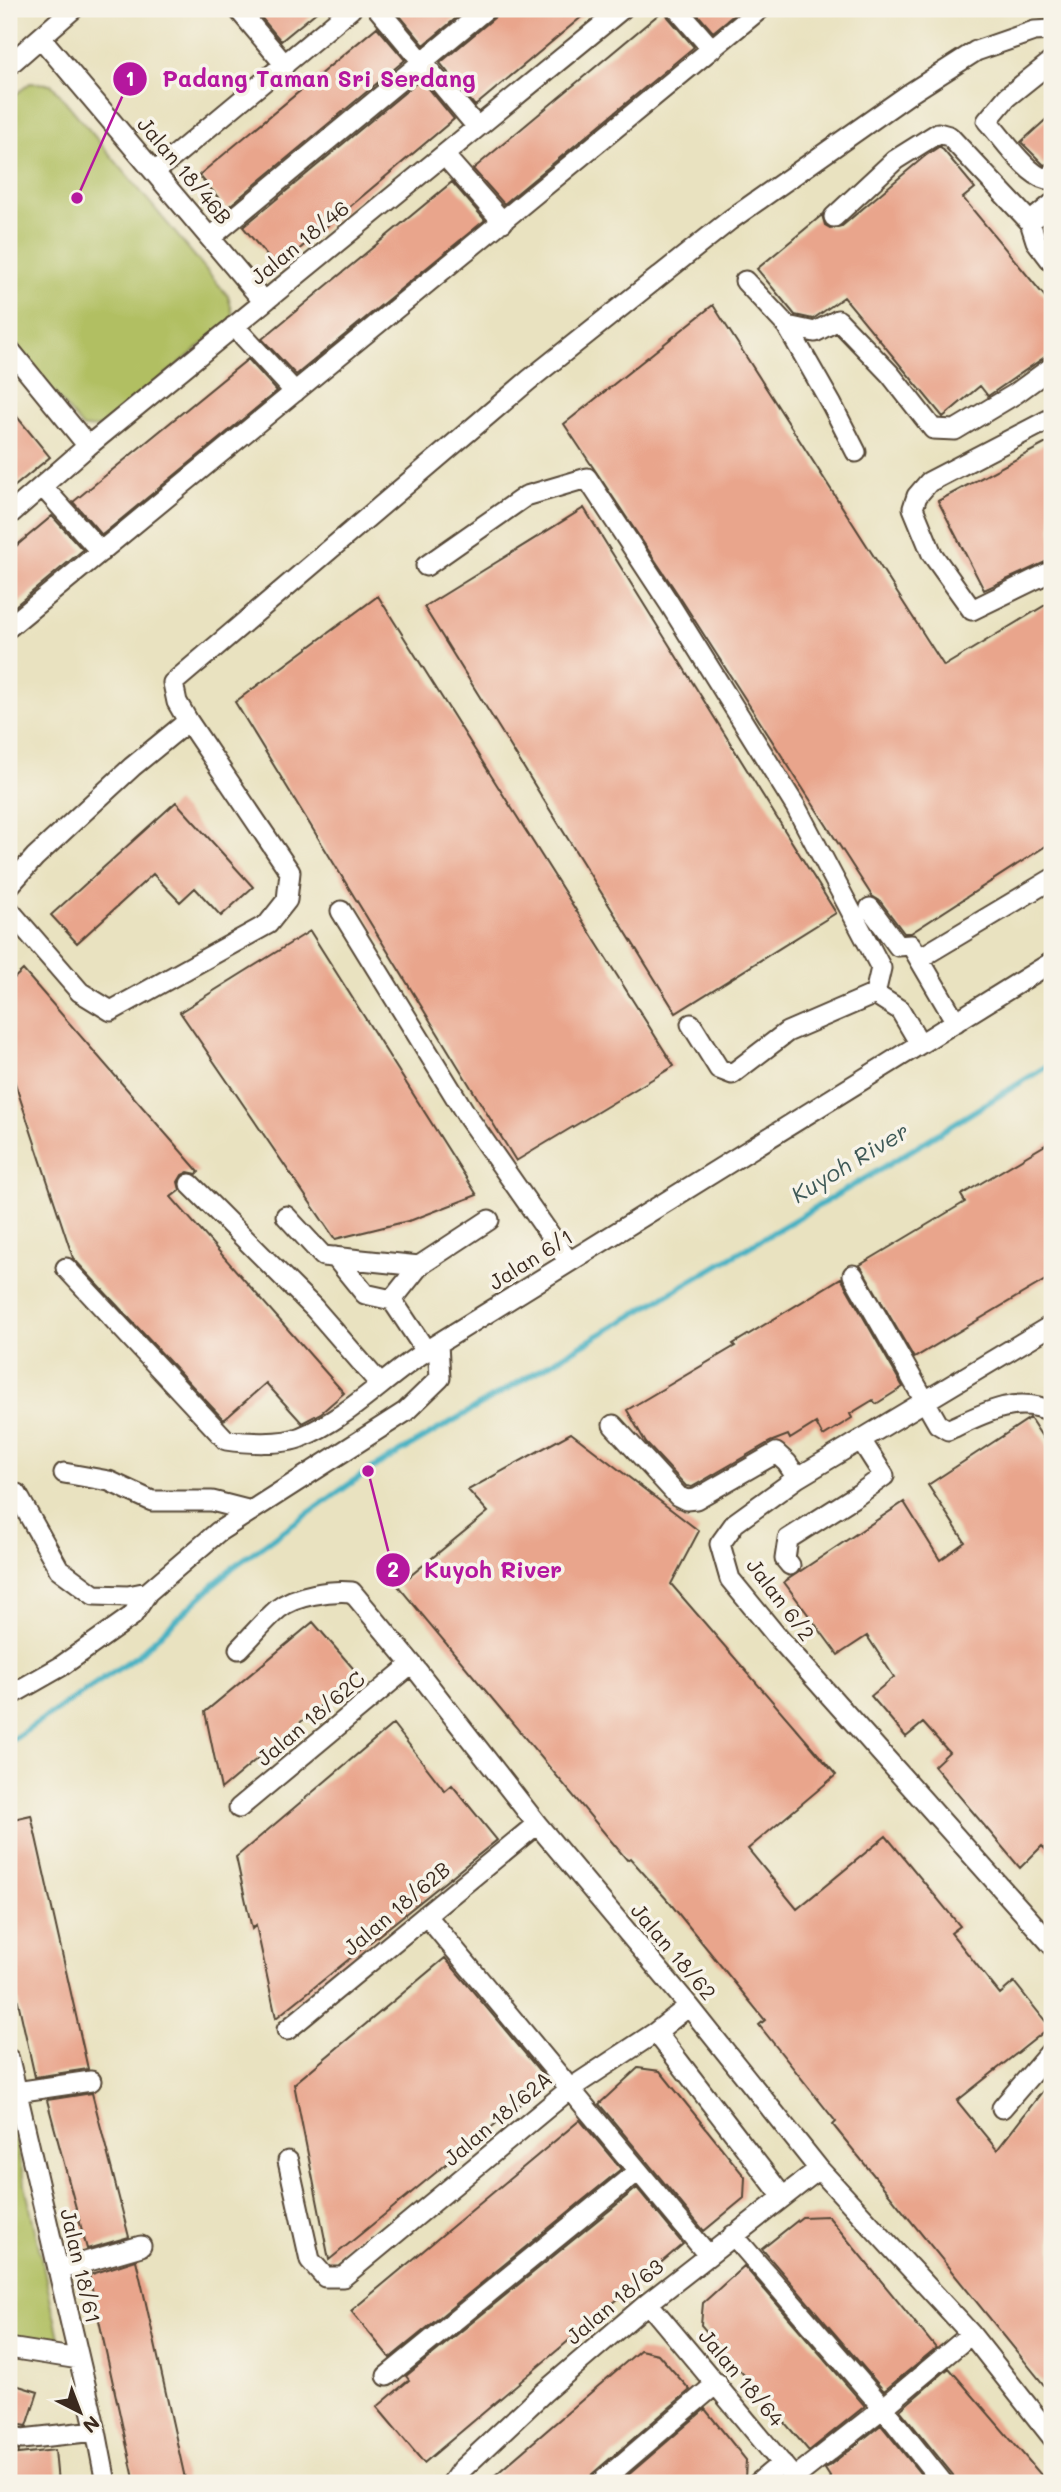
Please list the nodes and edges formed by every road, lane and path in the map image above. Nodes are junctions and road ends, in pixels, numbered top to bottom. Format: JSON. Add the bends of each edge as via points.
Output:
{"nodes":[{"id":1,"x":74,"y":9,"type":"edge"},
{"id":2,"x":238,"y":9,"type":"edge"},
{"id":3,"x":351,"y":9,"type":"edge"},
{"id":4,"x":379,"y":9,"type":"edge"},
{"id":5,"x":486,"y":9,"type":"edge"},
{"id":6,"x":622,"y":9,"type":"edge"},
{"id":7,"x":677,"y":9,"type":"edge"},
{"id":8,"x":760,"y":9,"type":"edge"},
{"id":9,"x":1052,"y":30,"type":"edge"},
{"id":10,"x":41,"y":38,"type":"junction"},
{"id":11,"x":711,"y":48,"type":"junction"},
{"id":12,"x":1052,"y":61,"type":"edge"},
{"id":13,"x":423,"y":62,"type":"junction"},
{"id":14,"x":9,"y":65,"type":"edge"},
{"id":15,"x":285,"y":65,"type":"junction"},
{"id":16,"x":477,"y":127,"type":"junction"},
{"id":17,"x":444,"y":155,"type":"junction"},
{"id":18,"x":155,"y":173,"type":"junction"},
{"id":19,"x":1052,"y":174,"type":"edge"},
{"id":20,"x":1052,"y":204,"type":"edge"},
{"id":21,"x":834,"y":217,"type":"dead end"},
{"id":22,"x":503,"y":222,"type":"junction"},
{"id":23,"x":1030,"y":222,"type":"junction"},
{"id":24,"x":210,"y":238,"type":"junction"},
{"id":25,"x":1052,"y":262,"type":"edge"},
{"id":26,"x":745,"y":281,"type":"dead end"},
{"id":27,"x":264,"y":302,"type":"junction"},
{"id":28,"x":234,"y":326,"type":"junction"},
{"id":29,"x":787,"y":326,"type":"junction"},
{"id":30,"x":9,"y":349,"type":"edge"},
{"id":31,"x":1052,"y":367,"type":"edge"},
{"id":32,"x":295,"y":392,"type":"junction"},
{"id":33,"x":1052,"y":418,"type":"edge"},
{"id":34,"x":88,"y":446,"type":"junction"},
{"id":35,"x":856,"y":452,"type":"dead end"},
{"id":36,"x":43,"y":486,"type":"junction"},
{"id":37,"x":9,"y":515,"type":"edge"},
{"id":38,"x":101,"y":552,"type":"junction"},
{"id":39,"x":426,"y":566,"type":"dead end"},
{"id":40,"x":1052,"y":571,"type":"edge"},
{"id":41,"x":9,"y":627,"type":"edge"},
{"id":42,"x":188,"y":721,"type":"junction"},
{"id":43,"x":1052,"y":879,"type":"edge"},
{"id":44,"x":9,"y":886,"type":"edge"},
{"id":45,"x":870,"y":908,"type":"dead end"},
{"id":46,"x":9,"y":910,"type":"edge"},
{"id":47,"x":341,"y":911,"type":"dead end"},
{"id":48,"x":920,"y":958,"type":"junction"},
{"id":49,"x":1052,"y":962,"type":"edge"},
{"id":50,"x":875,"y":994,"type":"junction"},
{"id":51,"x":956,"y":1022,"type":"junction"},
{"id":52,"x":691,"y":1024,"type":"dead end"},
{"id":53,"x":920,"y":1044,"type":"junction"},
{"id":54,"x":190,"y":1184,"type":"dead end"},
{"id":55,"x":286,"y":1216,"type":"dead end"},
{"id":56,"x":489,"y":1220,"type":"dead end"},
{"id":57,"x":335,"y":1256,"type":"junction"},
{"id":58,"x":569,"y":1262,"type":"junction"},
{"id":59,"x":419,"y":1266,"type":"junction"},
{"id":60,"x":66,"y":1268,"type":"dead end"},
{"id":61,"x":853,"y":1275,"type":"dead end"},
{"id":62,"x":392,"y":1300,"type":"junction"},
{"id":63,"x":1052,"y":1325,"type":"edge"},
{"id":64,"x":432,"y":1348,"type":"junction"},
{"id":65,"x":380,"y":1384,"type":"junction"},
{"id":66,"x":925,"y":1399,"type":"junction"},
{"id":67,"x":1052,"y":1412,"type":"edge"},
{"id":68,"x":613,"y":1425,"type":"dead end"},
{"id":69,"x":862,"y":1440,"type":"junction"},
{"id":70,"x":64,"y":1473,"type":"dead end"},
{"id":71,"x":797,"y":1478,"type":"junction"},
{"id":72,"x":17,"y":1493,"type":"dead end"},
{"id":73,"x":251,"y":1511,"type":"junction"},
{"id":74,"x":790,"y":1565,"type":"dead end"},
{"id":75,"x":148,"y":1592,"type":"junction"},
{"id":76,"x":239,"y":1649,"type":"dead end"},
{"id":77,"x":412,"y":1664,"type":"junction"},
{"id":78,"x":9,"y":1696,"type":"edge"},
{"id":79,"x":239,"y":1808,"type":"dead end"},
{"id":80,"x":537,"y":1824,"type":"junction"},
{"id":81,"x":426,"y":1915,"type":"junction"},
{"id":82,"x":1052,"y":1945,"type":"edge"},
{"id":83,"x":689,"y":2006,"type":"junction"},
{"id":84,"x":287,"y":2030,"type":"dead end"},
{"id":85,"x":656,"y":2032,"type":"junction"},
{"id":86,"x":1052,"y":2050,"type":"edge"},
{"id":87,"x":9,"y":2059,"type":"edge"},
{"id":88,"x":91,"y":2081,"type":"dead end"},
{"id":89,"x":571,"y":2088,"type":"junction"},
{"id":90,"x":16,"y":2092,"type":"junction"},
{"id":91,"x":1002,"y":2108,"type":"dead end"},
{"id":92,"x":288,"y":2161,"type":"dead end"},
{"id":93,"x":819,"y":2169,"type":"junction"},
{"id":94,"x":638,"y":2171,"type":"junction"},
{"id":95,"x":783,"y":2197,"type":"junction"},
{"id":96,"x":733,"y":2235,"type":"junction"},
{"id":97,"x":141,"y":2246,"type":"dead end"},
{"id":98,"x":708,"y":2255,"type":"junction"},
{"id":99,"x":58,"y":2270,"type":"junction"},
{"id":100,"x":648,"y":2303,"type":"junction"},
{"id":101,"x":971,"y":2334,"type":"junction"},
{"id":102,"x":9,"y":2348,"type":"edge"},
{"id":103,"x":79,"y":2359,"type":"junction"},
{"id":104,"x":387,"y":2376,"type":"dead end"},
{"id":105,"x":717,"y":2383,"type":"junction"},
{"id":106,"x":883,"y":2408,"type":"junction"},
{"id":107,"x":96,"y":2431,"type":"junction"},
{"id":108,"x":9,"y":2435,"type":"edge"},
{"id":109,"x":1052,"y":2437,"type":"edge"},
{"id":110,"x":792,"y":2475,"type":"edge"},
{"id":111,"x":106,"y":2483,"type":"edge"},
{"id":112,"x":452,"y":2483,"type":"edge"},
{"id":113,"x":600,"y":2483,"type":"edge"},
{"id":114,"x":758,"y":2483,"type":"edge"},
{"id":115,"x":943,"y":2483,"type":"edge"}],
"edges":[{"from":1,"to":10,"type":"street"},
{"from":2,"to":15,"type":"street"},
{"from":3,"to":15,"type":"street"},
{"from":4,"to":13,"type":"street"},
{"from":5,"to":13,"type":"street"},
{"from":6,"to":16,"type":"street","name":"Jalan 18/46"},
{"from":7,"to":11,"type":"street"},
{"from":8,"to":11,"type":"street"},
{"from":9,"to":42,"type":"street","via":[[1034,31],[976,51],[730,220],[540,372],[173,683]]},
{"from":10,"to":14,"type":"street"},
{"from":10,"to":18,"type":"street","name":"Jalan 18/46B"},
{"from":11,"to":22,"type":"street"},
{"from":12,"to":19,"type":"street","via":[[1007,97],[987,121],[1039,178]]},
{"from":13,"to":16,"type":"street"},
{"from":13,"to":24,"type":"street"},
{"from":15,"to":18,"type":"street"},
{"from":16,"to":17,"type":"street","name":"Jalan 18/46"},
{"from":17,"to":22,"type":"street"},
{"from":17,"to":27,"type":"street","name":"Jalan 18/46"},
{"from":18,"to":24,"type":"street","name":"Jalan 18/46B"},
{"from":20,"to":23,"type":"street"},
{"from":21,"to":23,"type":"street","via":[[895,160],[938,133],[950,136]]},
{"from":22,"to":32,"type":"street"},
{"from":23,"to":25,"type":"street","via":[[1036,241]]},
{"from":24,"to":27,"type":"street","name":"Jalan 18/46B"},
{"from":26,"to":29,"type":"street"},
{"from":27,"to":28,"type":"street","name":"Jalan 18/46"},
{"from":28,"to":32,"type":"street"},
{"from":28,"to":34,"type":"street","name":"Jalan 18/46"},
{"from":29,"to":31,"type":"street","via":[[815,332],[838,320],[890,374],[933,429],[955,430]]},
{"from":29,"to":35,"type":"street"},
{"from":30,"to":34,"type":"street"},
{"from":32,"to":38,"type":"street"},
{"from":33,"to":40,"type":"street","via":[[929,482],[914,508],[932,554],[972,610]]},
{"from":34,"to":36,"type":"street","name":"Jalan 18/46"},
{"from":36,"to":37,"type":"street","name":"Jalan 18/46"},
{"from":36,"to":38,"type":"street"},
{"from":38,"to":41,"type":"street"},
{"from":39,"to":50,"type":"street","via":[[526,496],[587,478],[796,807],[880,968]]},
{"from":42,"to":44,"type":"street","via":[[132,767]]},
{"from":42,"to":46,"type":"street","via":[[290,872],[287,900],[268,924],[111,1011],[80,992]]},
{"from":43,"to":48,"type":"street"},
{"from":45,"to":48,"type":"street","via":[[898,946],[911,946]]},
{"from":47,"to":58,"type":"street","via":[[469,1119]]},
{"from":48,"to":51,"type":"street"},
{"from":49,"to":51,"type":"street","name":"Jalan 6/1"},
{"from":50,"to":52,"type":"street","via":[[787,1032],[732,1074],[719,1069]]},
{"from":50,"to":53,"type":"street","via":[[900,1010]]},
{"from":51,"to":53,"type":"street","name":"Jalan 6/1"},
{"from":53,"to":58,"type":"street","name":"Jalan 6/1"},
{"from":54,"to":65,"type":"street","via":[[313,1308]]},
{"from":55,"to":57,"type":"street","via":[[323,1256]]},
{"from":56,"to":59,"type":"street"},
{"from":57,"to":59,"type":"street"},
{"from":57,"to":62,"type":"street","via":[[365,1294]]},
{"from":58,"to":64,"type":"street","name":"Jalan 6/1"},
{"from":59,"to":62,"type":"street"},
{"from":60,"to":65,"type":"street","name":"Jalan 6/1","via":[[226,1440],[248,1444],[299,1438],[341,1415]]},
{"from":61,"to":66,"type":"street"},
{"from":62,"to":64,"type":"street"},
{"from":63,"to":66,"type":"street","name":"Jalan 6/2"},
{"from":64,"to":65,"type":"street","name":"Jalan 6/1"},
{"from":64,"to":73,"type":"street","via":[[440,1378],[405,1412]]},
{"from":66,"to":67,"type":"street","via":[[938,1424],[948,1430],[993,1409],[1029,1404]]},
{"from":66,"to":69,"type":"street","name":"Jalan 6/2"},
{"from":68,"to":71,"type":"street","via":[[686,1500],[696,1499],[776,1453]]},
{"from":69,"to":71,"type":"street","name":"Jalan 6/2"},
{"from":69,"to":74,"type":"street","via":[[884,1476],[788,1539],[785,1559]]},
{"from":70,"to":73,"type":"street","via":[[109,1481],[152,1501],[212,1501]]},
{"from":71,"to":82,"type":"street","name":"Jalan 6/2","via":[[735,1523],[720,1544],[730,1579]]},
{"from":72,"to":75,"type":"street","via":[[59,1569],[94,1595]]},
{"from":73,"to":75,"type":"street","via":[[218,1532]]},
{"from":75,"to":78,"type":"street","via":[[132,1616]]},
{"from":76,"to":77,"type":"street","name":"Jalan 18/62","via":[[280,1608],[316,1594],[344,1591],[352,1592]]},
{"from":77,"to":79,"type":"street","name":"Jalan 18/62C"},
{"from":77,"to":80,"type":"street","name":"Jalan 18/62"},
{"from":80,"to":81,"type":"street","name":"Jalan 18/62B"},
{"from":80,"to":83,"type":"street","name":"Jalan 18/62"},
{"from":81,"to":84,"type":"street","name":"Jalan 18/62B"},
{"from":81,"to":89,"type":"street"},
{"from":83,"to":85,"type":"street","name":"Jalan 18/62A"},
{"from":83,"to":93,"type":"street","name":"Jalan 18/62"},
{"from":85,"to":89,"type":"street","name":"Jalan 18/62A"},
{"from":85,"to":95,"type":"street"},
{"from":86,"to":91,"type":"street"},
{"from":87,"to":90,"type":"street","name":"Jalan 18/61"},
{"from":88,"to":90,"type":"street"},
{"from":89,"to":92,"type":"street","name":"Jalan 18/62A","via":[[343,2277],[325,2277],[310,2260]]},
{"from":89,"to":94,"type":"street"},
{"from":90,"to":99,"type":"street","name":"Jalan 18/61"},
{"from":93,"to":95,"type":"street","name":"Jalan 18/63"},
{"from":93,"to":101,"type":"street","name":"Jalan 18/62"},
{"from":94,"to":98,"type":"street"},
{"from":94,"to":104,"type":"street"},
{"from":95,"to":96,"type":"street","name":"Jalan 18/63"},
{"from":96,"to":98,"type":"street","name":"Jalan 18/63"},
{"from":96,"to":106,"type":"street"},
{"from":97,"to":99,"type":"street"},
{"from":98,"to":100,"type":"street","name":"Jalan 18/63"},
{"from":99,"to":103,"type":"street","name":"Jalan 18/61"},
{"from":100,"to":105,"type":"street","name":"Jalan 18/64"},
{"from":100,"to":112,"type":"street","name":"Jalan 18/63","via":[[543,2393]]},
{"from":101,"to":106,"type":"street"},
{"from":101,"to":109,"type":"street","name":"Jalan 18/62"},
{"from":102,"to":103,"type":"street"},
{"from":103,"to":107,"type":"street","name":"Jalan 18/61"},
{"from":105,"to":110,"type":"street","name":"Jalan 18/64"},
{"from":105,"to":113,"type":"street"},
{"from":106,"to":110,"type":"street"},
{"from":106,"to":115,"type":"street"},
{"from":107,"to":108,"type":"street","via":[[22,2439]]},
{"from":107,"to":111,"type":"street","name":"Jalan 18/61"},
{"from":110,"to":114,"type":"street"}]}
